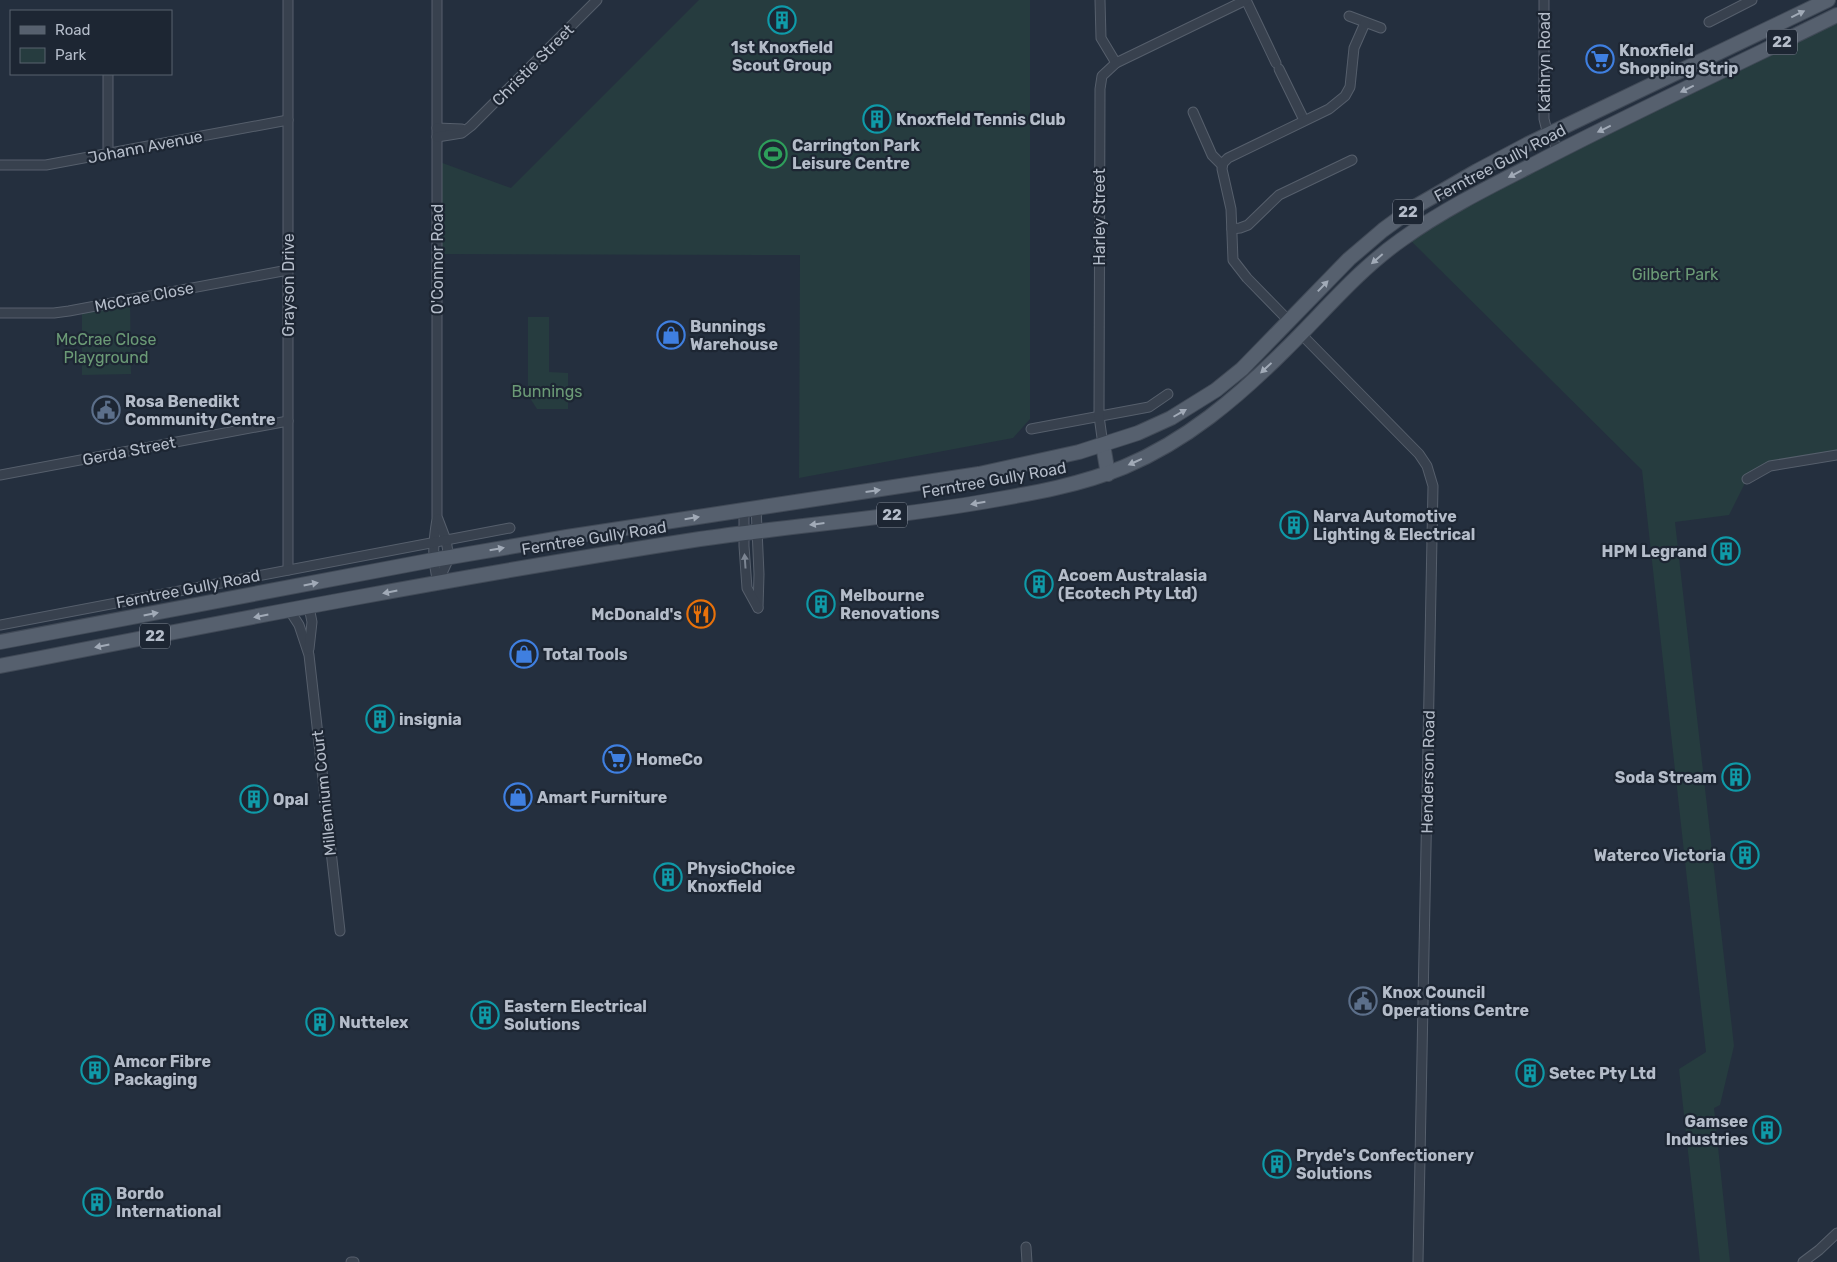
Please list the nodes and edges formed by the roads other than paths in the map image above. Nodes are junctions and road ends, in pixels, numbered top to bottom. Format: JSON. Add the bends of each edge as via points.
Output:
{"nodes":[{"id":1,"x":288,"y":0,"type":"edge"},
{"id":2,"x":437,"y":0,"type":"edge"},
{"id":3,"x":598,"y":0,"type":"edge"},
{"id":4,"x":1100,"y":0,"type":"edge"},
{"id":5,"x":1246,"y":0,"type":"edge"},
{"id":6,"x":1544,"y":0,"type":"edge"},
{"id":7,"x":1752,"y":0,"type":"edge"},
{"id":8,"x":1828,"y":0,"type":"edge"},
{"id":9,"x":1837,"y":15,"type":"edge"},
{"id":10,"x":1349,"y":16,"type":"dead end"},
{"id":11,"x":1709,"y":22,"type":"dead end"},
{"id":12,"x":1366,"y":23,"type":"junction"},
{"id":13,"x":1381,"y":28,"type":"dead end"},
{"id":14,"x":1718,"y":54,"type":"junction"},
{"id":15,"x":1116,"y":63,"type":"junction"},
{"id":16,"x":1726,"y":70,"type":"junction"},
{"id":17,"x":108,"y":75,"type":"edge"},
{"id":18,"x":1193,"y":112,"type":"dead end"},
{"id":19,"x":288,"y":120,"type":"junction"},
{"id":20,"x":1304,"y":120,"type":"junction"},
{"id":21,"x":437,"y":133,"type":"junction"},
{"id":22,"x":1549,"y":134,"type":"junction"},
{"id":23,"x":1559,"y":152,"type":"junction"},
{"id":24,"x":108,"y":154,"type":"junction"},
{"id":25,"x":1352,"y":160,"type":"dead end"},
{"id":26,"x":0,"y":165,"type":"edge"},
{"id":27,"x":1222,"y":165,"type":"junction"},
{"id":28,"x":1232,"y":229,"type":"junction"},
{"id":29,"x":288,"y":270,"type":"junction"},
{"id":30,"x":0,"y":313,"type":"edge"},
{"id":31,"x":1289,"y":321,"type":"junction"},
{"id":32,"x":1301,"y":334,"type":"junction"},
{"id":33,"x":1168,"y":394,"type":"dead end"},
{"id":34,"x":1099,"y":416,"type":"junction"},
{"id":35,"x":288,"y":421,"type":"junction"},
{"id":36,"x":1031,"y":429,"type":"dead end"},
{"id":37,"x":1103,"y":445,"type":"junction"},
{"id":38,"x":1837,"y":455,"type":"edge"},
{"id":39,"x":1108,"y":474,"type":"junction"},
{"id":40,"x":0,"y":475,"type":"edge"},
{"id":41,"x":1747,"y":479,"type":"dead end"},
{"id":42,"x":750,"y":508,"type":"junction"},
{"id":43,"x":437,"y":519,"type":"junction"},
{"id":44,"x":510,"y":528,"type":"dead end"},
{"id":45,"x":750,"y":532,"type":"junction"},
{"id":46,"x":446,"y":540,"type":"junction"},
{"id":47,"x":434,"y":542,"type":"junction"},
{"id":48,"x":449,"y":558,"type":"junction"},
{"id":49,"x":433,"y":560,"type":"junction"},
{"id":50,"x":288,"y":570,"type":"junction"},
{"id":51,"x":438,"y":582,"type":"junction"},
{"id":52,"x":264,"y":593,"type":"junction"},
{"id":53,"x":309,"y":607,"type":"junction"},
{"id":54,"x":290,"y":611,"type":"junction"},
{"id":55,"x":0,"y":625,"type":"edge"},
{"id":56,"x":0,"y":642,"type":"edge"},
{"id":57,"x":309,"y":654,"type":"junction"},
{"id":58,"x":0,"y":666,"type":"edge"},
{"id":59,"x":340,"y":931,"type":"dead end"},
{"id":60,"x":1837,"y":1232,"type":"edge"},
{"id":61,"x":1026,"y":1247,"type":"dead end"},
{"id":62,"x":1027,"y":1262,"type":"edge"},
{"id":63,"x":1418,"y":1262,"type":"edge"},
{"id":64,"x":1803,"y":1262,"type":"edge"}],
"edges":[{"from":1,"to":19,"type":"street","name":"Grayson Drive"},
{"from":2,"to":21,"type":"street","name":"O'Connor Road"},
{"from":3,"to":21,"type":"street","name":"Christie Street","via":[[462,133]]},
{"from":4,"to":15,"type":"street","via":[[1101,38]]},
{"from":5,"to":15,"type":"street"},
{"from":5,"to":20,"type":"street"},
{"from":6,"to":22,"type":"street","name":"Kathryn Road","via":[[1544,119]]},
{"from":7,"to":11,"type":"street"},
{"from":14,"to":8,"type":"main road","name":"Ferntree Gully Road","number":"22","one_way":true},
{"from":9,"to":16,"type":"main road","name":"Ferntree Gully Road","number":"22"},
{"from":10,"to":12,"type":"street"},
{"from":12,"to":13,"type":"street"},
{"from":12,"to":20,"type":"street","via":[[1354,48],[1350,87],[1345,96],[1329,109]]},
{"from":14,"to":16,"type":"main road"},
{"from":14,"to":22,"type":"main road","name":"Ferntree Gully Road","number":"22"},
{"from":15,"to":34,"type":"street","name":"Harley Street","via":[[1102,76],[1100,88]]},
{"from":16,"to":23,"type":"main road","name":"Ferntree Gully Road","number":"22","one_way":true},
{"from":17,"to":24,"type":"street"},
{"from":18,"to":27,"type":"street","via":[[1212,155]]},
{"from":19,"to":24,"type":"street","name":"Johann Avenue"},
{"from":19,"to":29,"type":"street","name":"Grayson Drive"},
{"from":20,"to":27,"type":"street","via":[[1228,158]]},
{"from":21,"to":43,"type":"street","name":"O'Connor Road"},
{"from":22,"to":23,"type":"street","name":"Kathryn Road"},
{"from":31,"to":22,"type":"main road","name":"Ferntree Gully Road","number":"22","one_way":true,"via":[[1350,259],[1403,215],[1442,190]]},
{"from":23,"to":32,"type":"main road","name":"Ferntree Gully Road","number":"22","one_way":true,"via":[[1403,238],[1370,265]]},
{"from":24,"to":26,"type":"street","name":"Johann Avenue","via":[[51,164]]},
{"from":25,"to":28,"type":"street","via":[[1280,195],[1248,225]]},
{"from":27,"to":28,"type":"street"},
{"from":28,"to":31,"type":"street","via":[[1232,256],[1236,265]]},
{"from":29,"to":30,"type":"street","name":"McCrae Close","via":[[69,311]]},
{"from":29,"to":35,"type":"street","name":"Grayson Drive"},
{"from":31,"to":32,"type":"main road"},
{"from":37,"to":31,"type":"main road","name":"Ferntree Gully Road","number":"22","one_way":true,"via":[[1138,433],[1194,405],[1242,368]]},
{"from":32,"to":39,"type":"main road","name":"Ferntree Gully Road","number":"22","one_way":true,"via":[[1214,414],[1164,448]]},
{"from":32,"to":63,"type":"street","name":"Henderson Road","via":[[1419,454],[1427,466],[1433,486]]},
{"from":33,"to":34,"type":"street","via":[[1149,407]]},
{"from":34,"to":36,"type":"street"},
{"from":34,"to":37,"type":"street","name":"Harley Street"},
{"from":35,"to":40,"type":"street","name":"Gerda Street"},
{"from":35,"to":50,"type":"street","name":"Grayson Drive"},
{"from":37,"to":39,"type":"main road"},
{"from":42,"to":37,"type":"main road","name":"Ferntree Gully Road","number":"22","one_way":true,"via":[[980,474]]},
{"from":38,"to":41,"type":"street","via":[[1770,466]]},
{"from":39,"to":45,"type":"main road","name":"Ferntree Gully Road","number":"22","one_way":true,"via":[[1039,492],[946,508]]},
{"from":42,"to":45,"type":"street"},
{"from":42,"to":45,"type":"street"},
{"from":48,"to":42,"type":"main road","name":"Ferntree Gully Road","number":"22","one_way":true},
{"from":43,"to":46,"type":"street","name":"O'Connor Road"},
{"from":43,"to":47,"type":"street","name":"O'Connor Road"},
{"from":44,"to":46,"type":"street","name":"Ferntree Gully Road"},
{"from":45,"to":45,"type":"street","one_way":true,"via":[[759,574],[758,608],[747,588]]},
{"from":45,"to":51,"type":"main road","name":"Ferntree Gully Road","number":"22"},
{"from":46,"to":47,"type":"street","name":"Ferntree Gully Road"},
{"from":46,"to":48,"type":"street","name":"O'Connor Road"},
{"from":47,"to":49,"type":"street","name":"O'Connor Road"},
{"from":47,"to":50,"type":"street","name":"Ferntree Gully Road"},
{"from":48,"to":49,"type":"main road","name":"Ferntree Gully Road","number":"22"},
{"from":48,"to":51,"type":"street"},
{"from":49,"to":51,"type":"street","name":"O'Connor Road"},
{"from":52,"to":49,"type":"main road","name":"Ferntree Gully Road","number":"22","one_way":true},
{"from":50,"to":55,"type":"street","name":"Ferntree Gully Road"},
{"from":51,"to":53,"type":"main road","name":"Ferntree Gully Road","number":"22","one_way":true},
{"from":52,"to":53,"type":"main road","via":[[297,598]]},
{"from":56,"to":52,"type":"main road","name":"Ferntree Gully Road","number":"22","one_way":true},
{"from":53,"to":54,"type":"main road","name":"Ferntree Gully Road","number":"22"},
{"from":53,"to":57,"type":"street","name":"Millennium Court","via":[[312,622]]},
{"from":54,"to":57,"type":"street","name":"Millennium Court","via":[[299,624]]},
{"from":54,"to":58,"type":"main road","name":"Ferntree Gully Road","number":"22","one_way":true},
{"from":57,"to":59,"type":"street","name":"Millennium Court"},
{"from":60,"to":64,"type":"street"},
{"from":61,"to":62,"type":"street"}]}
